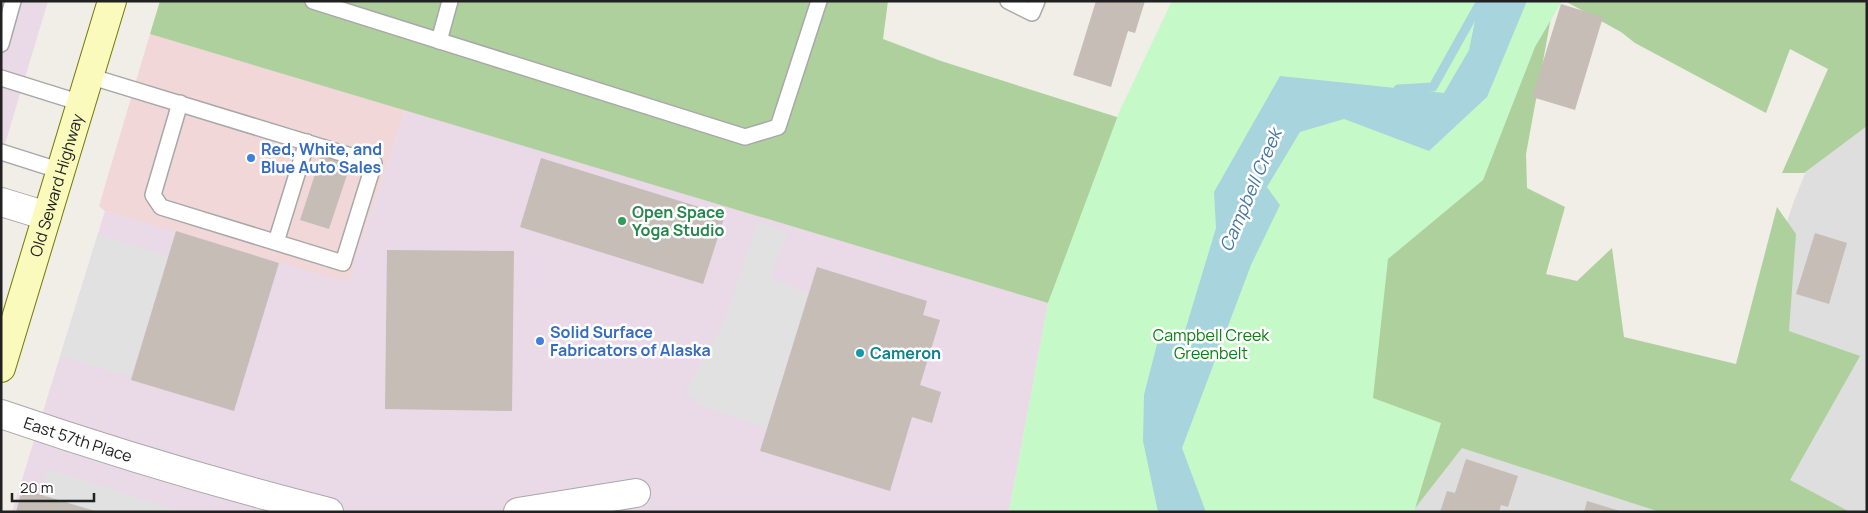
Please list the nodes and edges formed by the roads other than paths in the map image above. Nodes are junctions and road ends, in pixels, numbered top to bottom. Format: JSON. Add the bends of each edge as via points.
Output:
{"nodes":[{"id":1,"x":14,"y":1,"type":"edge"},
{"id":2,"x":112,"y":1,"type":"edge"},
{"id":3,"x":313,"y":1,"type":"edge"},
{"id":4,"x":450,"y":1,"type":"edge"},
{"id":5,"x":818,"y":1,"type":"edge"},
{"id":6,"x":1008,"y":1,"type":"edge"},
{"id":7,"x":1037,"y":1,"type":"edge"},
{"id":8,"x":2,"y":38,"type":"edge"},
{"id":9,"x":439,"y":40,"type":"junction"},
{"id":10,"x":90,"y":76,"type":"junction"},
{"id":11,"x":1,"y":78,"type":"edge"},
{"id":12,"x":81,"y":103,"type":"junction"},
{"id":13,"x":180,"y":103,"type":"junction"},
{"id":14,"x":307,"y":142,"type":"junction"},
{"id":15,"x":1,"y":152,"type":"edge"},
{"id":16,"x":60,"y":171,"type":"junction"},
{"id":17,"x":1,"y":202,"type":"edge"},
{"id":18,"x":47,"y":216,"type":"junction"},
{"id":19,"x":276,"y":242,"type":"junction"},
{"id":20,"x":1,"y":368,"type":"edge"},
{"id":21,"x":1,"y":414,"type":"edge"},
{"id":22,"x":636,"y":494,"type":"dead end"},
{"id":23,"x":328,"y":512,"type":"edge"},
{"id":24,"x":518,"y":512,"type":"edge"}],
"edges":[{"from":1,"to":8,"type":"lane"},
{"from":2,"to":10,"type":"main road","name":"Old Seward Highway"},
{"from":3,"to":9,"type":"lane"},
{"from":4,"to":9,"type":"lane"},
{"from":5,"to":9,"type":"lane","via":[[778,127],[745,137]]},
{"from":6,"to":7,"type":"lane","via":[[1032,13]]},
{"from":10,"to":12,"type":"main road","name":"Old Seward Highway"},
{"from":10,"to":13,"type":"lane"},
{"from":11,"to":12,"type":"lane"},
{"from":12,"to":16,"type":"main road","name":"Old Seward Highway"},
{"from":13,"to":14,"type":"lane"},
{"from":13,"to":19,"type":"lane","via":[[153,195],[161,207]]},
{"from":14,"to":19,"type":"lane"},
{"from":14,"to":19,"type":"lane","via":[[374,163],[343,263]]},
{"from":15,"to":16,"type":"lane"},
{"from":16,"to":18,"type":"main road","name":"Old Seward Highway"},
{"from":17,"to":18,"type":"street"},
{"from":18,"to":20,"type":"main road","name":"Old Seward Highway"},
{"from":21,"to":23,"type":"street","name":"East 57th Place","via":[[104,449]]},
{"from":22,"to":24,"type":"street"}]}
